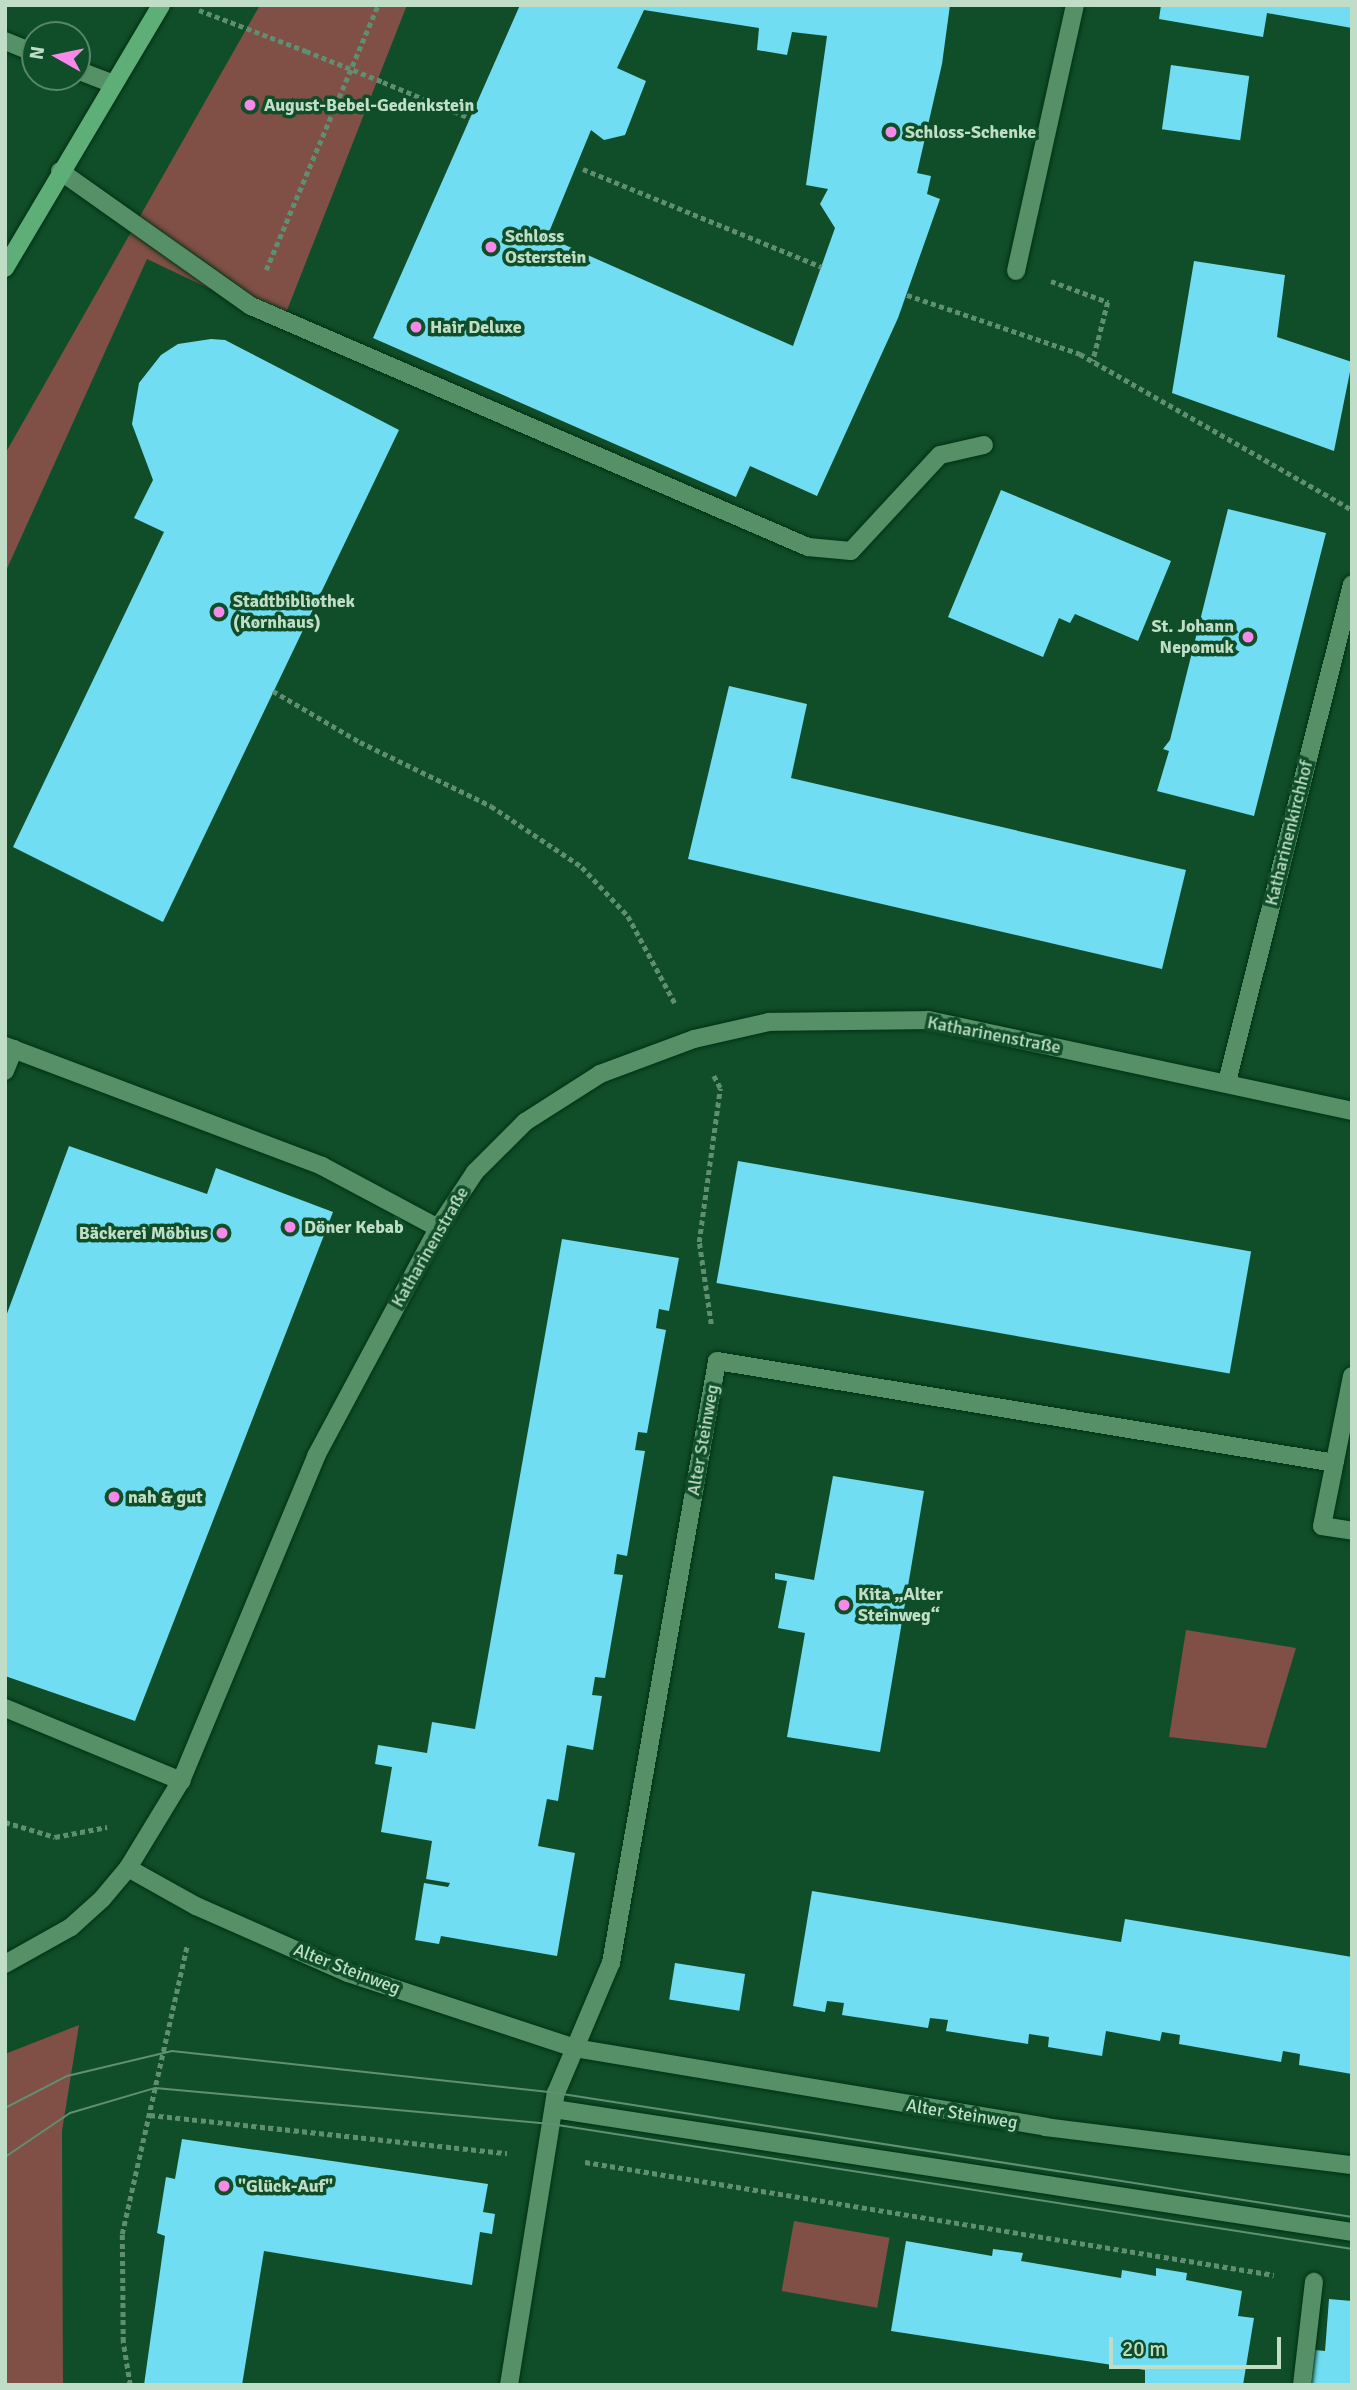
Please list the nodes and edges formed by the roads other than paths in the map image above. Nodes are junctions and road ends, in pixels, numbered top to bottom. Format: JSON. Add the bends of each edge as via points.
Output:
{"nodes":[{"id":1,"x":161,"y":5,"type":"edge"},
{"id":2,"x":1075,"y":5,"type":"edge"},
{"id":3,"x":91,"y":75,"type":"edge"},
{"id":4,"x":113,"y":84,"type":"junction"},
{"id":5,"x":60,"y":171,"type":"junction"},
{"id":6,"x":5,"y":268,"type":"edge"},
{"id":7,"x":1016,"y":271,"type":"dead end"},
{"id":8,"x":984,"y":445,"type":"dead end"},
{"id":9,"x":1352,"y":584,"type":"edge"},
{"id":10,"x":10,"y":1047,"type":"edge"},
{"id":11,"x":5,"y":1071,"type":"edge"},
{"id":12,"x":1227,"y":1082,"type":"junction"},
{"id":13,"x":1352,"y":1111,"type":"edge"},
{"id":14,"x":438,"y":1228,"type":"junction"},
{"id":15,"x":1352,"y":1376,"type":"edge"},
{"id":16,"x":1335,"y":1463,"type":"junction"},
{"id":17,"x":1352,"y":1531,"type":"edge"},
{"id":18,"x":5,"y":1708,"type":"edge"},
{"id":19,"x":181,"y":1782,"type":"junction"},
{"id":20,"x":128,"y":1868,"type":"junction"},
{"id":21,"x":5,"y":1964,"type":"edge"},
{"id":22,"x":575,"y":2048,"type":"junction"},
{"id":23,"x":554,"y":2109,"type":"junction"},
{"id":24,"x":1352,"y":2165,"type":"edge"},
{"id":25,"x":1352,"y":2232,"type":"edge"},
{"id":26,"x":1314,"y":2281,"type":"road end"},
{"id":27,"x":509,"y":2385,"type":"edge"},
{"id":28,"x":1302,"y":2385,"type":"edge"}],
"edges":[{"from":1,"to":4,"type":"main road"},
{"from":2,"to":7,"type":"street"},
{"from":3,"to":4,"type":"street"},
{"from":4,"to":5,"type":"main road"},
{"from":5,"to":6,"type":"main road"},
{"from":5,"to":8,"type":"street","via":[[251,306],[808,547],[851,551],[940,455]]},
{"from":9,"to":12,"type":"street","name":"Katharinenkirchhof"},
{"from":10,"to":11,"type":"street"},
{"from":10,"to":14,"type":"street","via":[[322,1166]]},
{"from":12,"to":13,"type":"street","name":"Katharinenstraße"},
{"from":12,"to":14,"type":"street","name":"Katharinenstraße","via":[[928,1020],[769,1022],[694,1039],[600,1074],[525,1122],[475,1172]]},
{"from":14,"to":19,"type":"street","name":"Katharinenstraße","via":[[316,1456]]},
{"from":15,"to":16,"type":"street"},
{"from":16,"to":17,"type":"street","via":[[1322,1526]]},
{"from":16,"to":22,"type":"street","name":"Alter Steinweg","via":[[717,1361],[611,1963]]},
{"from":18,"to":19,"type":"street"},
{"from":19,"to":20,"type":"street","name":"Katharinenstraße"},
{"from":20,"to":21,"type":"street","name":"Katharinenstraße","via":[[71,1927]]},
{"from":20,"to":22,"type":"street","name":"Alter Steinweg","via":[[196,1906],[348,1973]]},
{"from":22,"to":23,"type":"street","name":"Alter Steinweg"},
{"from":22,"to":24,"type":"street","name":"Alter Steinweg","via":[[1045,2127]]},
{"from":23,"to":25,"type":"street"},
{"from":23,"to":27,"type":"street","name":"Alter Steinweg"},
{"from":26,"to":28,"type":"street"}]}
